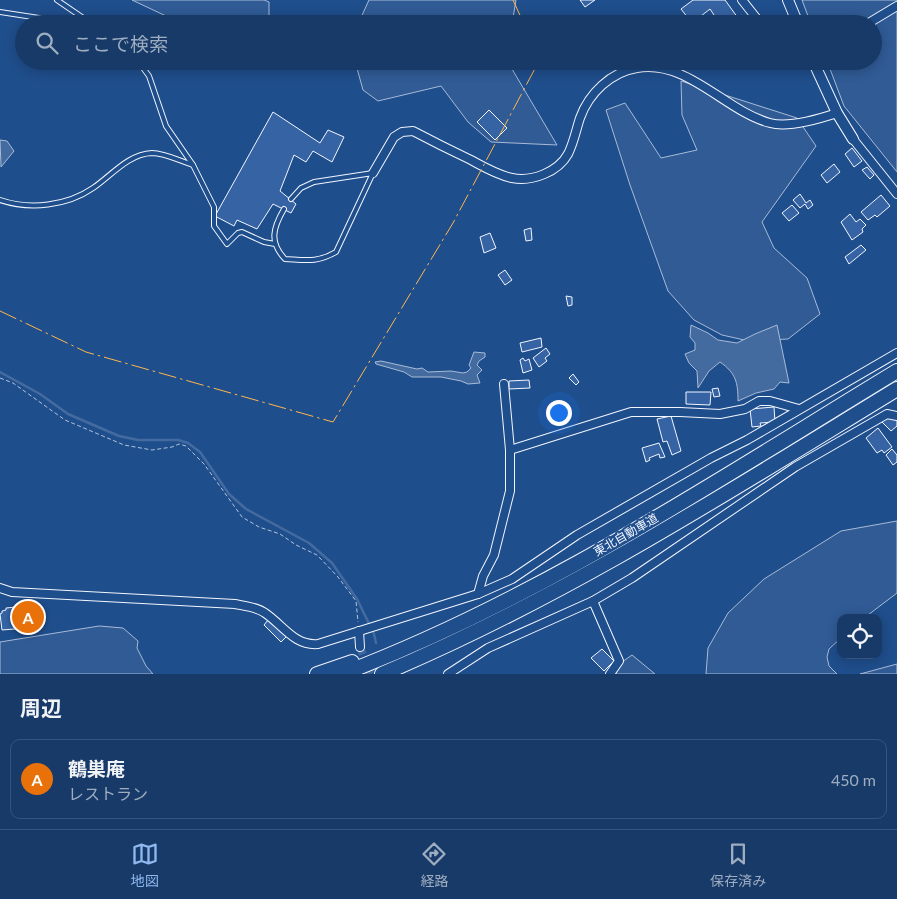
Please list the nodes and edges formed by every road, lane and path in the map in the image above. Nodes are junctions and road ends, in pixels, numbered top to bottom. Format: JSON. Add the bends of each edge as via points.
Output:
{"nodes":[{"id":1,"x":57,"y":0,"type":"edge"},
{"id":2,"x":742,"y":0,"type":"edge"},
{"id":3,"x":788,"y":0,"type":"edge"},
{"id":4,"x":897,"y":6,"type":"edge"},
{"id":5,"x":0,"y":12,"type":"edge"},
{"id":6,"x":20,"y":15,"type":"edge"},
{"id":7,"x":79,"y":15,"type":"edge"},
{"id":8,"x":754,"y":15,"type":"edge"},
{"id":9,"x":794,"y":15,"type":"edge"},
{"id":10,"x":882,"y":15,"type":"edge"},
{"id":11,"x":145,"y":70,"type":"edge"},
{"id":12,"x":631,"y":70,"type":"edge"},
{"id":13,"x":674,"y":70,"type":"edge"},
{"id":14,"x":817,"y":70,"type":"edge"},
{"id":15,"x":837,"y":113,"type":"junction"},
{"id":16,"x":853,"y":139,"type":"joint"},
{"id":17,"x":193,"y":165,"type":"junction"},
{"id":18,"x":373,"y":173,"type":"junction"},
{"id":19,"x":897,"y":194,"type":"edge"},
{"id":20,"x":291,"y":199,"type":"dead end"},
{"id":21,"x":0,"y":200,"type":"edge"},
{"id":22,"x":284,"y":210,"type":"dead end"},
{"id":23,"x":276,"y":244,"type":"junction"},
{"id":24,"x":897,"y":353,"type":"edge"},
{"id":25,"x":897,"y":371,"type":"edge"},
{"id":26,"x":0,"y":378,"type":"edge"},
{"id":27,"x":504,"y":384,"type":"dead end"},
{"id":28,"x":897,"y":388,"type":"edge"},
{"id":29,"x":799,"y":410,"type":"junction"},
{"id":30,"x":897,"y":416,"type":"edge"},
{"id":31,"x":510,"y":450,"type":"junction"},
{"id":32,"x":0,"y":588,"type":"edge"},
{"id":33,"x":478,"y":594,"type":"junction"},
{"id":34,"x":593,"y":601,"type":"junction"},
{"id":35,"x":481,"y":614,"type":"junction"},
{"id":36,"x":359,"y":631,"type":"junction"},
{"id":37,"x":360,"y":648,"type":"tunnel mouth"},
{"id":38,"x":317,"y":674,"type":"edge"},
{"id":39,"x":342,"y":674,"type":"edge"},
{"id":40,"x":382,"y":674,"type":"edge"},
{"id":41,"x":448,"y":674,"type":"edge"},
{"id":42,"x":610,"y":674,"type":"edge"}],
"edges":[{"from":1,"to":7,"type":"lane"},
{"from":2,"to":8,"type":"street"},
{"from":3,"to":9,"type":"street"},
{"from":4,"to":10,"type":"street"},
{"from":5,"to":6,"type":"lane"},
{"from":11,"to":17,"type":"lane","via":[[166,126]]},
{"from":12,"to":18,"type":"street","via":[[611,78],[599,88],[580,117],[575,140],[567,156],[545,174],[513,178],[494,172],[413,131],[402,132],[394,138]]},
{"from":13,"to":15,"type":"street","via":[[750,116],[772,124],[808,122]]},
{"from":14,"to":15,"type":"street"},
{"from":15,"to":16,"type":"street"},
{"from":16,"to":19,"type":"street"},
{"from":17,"to":21,"type":"lane","via":[[153,153],[134,158],[93,188],[70,199],[35,206]]},
{"from":17,"to":23,"type":"lane","via":[[214,207],[214,226],[225,242],[230,243],[242,232]]},
{"from":18,"to":20,"type":"lane","via":[[314,182],[301,188]]},
{"from":18,"to":23,"type":"lane","via":[[336,252],[319,260],[285,258]]},
{"from":22,"to":23,"type":"lane","via":[[274,231]]},
{"from":24,"to":29,"type":"street"},
{"from":25,"to":35,"type":"highway","name":"東北自動車道","via":[[635,530]]},
{"from":26,"to":36,"type":"path","via":[[13,383],[65,420],[124,445],[152,450],[179,444],[186,446],[204,464],[242,517],[317,555],[338,577],[356,600]]},
{"from":27,"to":31,"type":"street"},
{"from":28,"to":40,"type":"highway","name":"東北自動車道","via":[[642,543],[464,637]]},
{"from":29,"to":31,"type":"street","via":[[759,401],[745,409],[720,414],[631,412]]},
{"from":29,"to":33,"type":"street","via":[[577,535],[512,579]]},
{"from":30,"to":34,"type":"street","via":[[887,414],[795,467]]},
{"from":31,"to":33,"type":"street","via":[[510,491],[494,555]]},
{"from":32,"to":36,"type":"street","via":[[12,592],[235,604],[264,612],[296,640],[310,645]]},
{"from":33,"to":36,"type":"street"},
{"from":34,"to":41,"type":"street","via":[[488,648]]},
{"from":34,"to":42,"type":"street","via":[[619,661]]},
{"from":35,"to":38,"type":"highway","via":[[451,620]]},
{"from":35,"to":39,"type":"highway","name":"東北自動車道"},
{"from":36,"to":37,"type":"street"}]}
